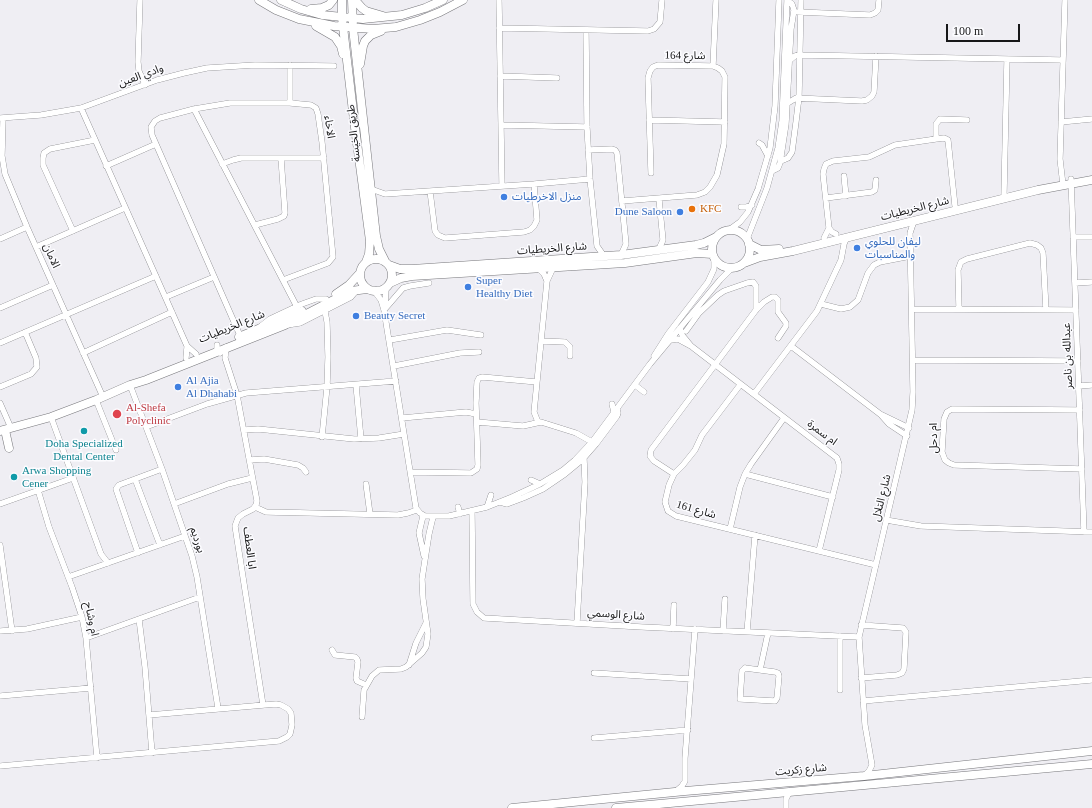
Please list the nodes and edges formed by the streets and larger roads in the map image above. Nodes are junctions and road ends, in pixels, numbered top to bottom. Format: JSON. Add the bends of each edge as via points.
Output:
{"nodes":[{"id":1,"x":140,"y":0,"type":"edge"},
{"id":2,"x":260,"y":0,"type":"edge"},
{"id":3,"x":281,"y":0,"type":"edge"},
{"id":4,"x":333,"y":0,"type":"edge"},
{"id":5,"x":342,"y":0,"type":"edge"},
{"id":6,"x":353,"y":0,"type":"edge"},
{"id":7,"x":443,"y":0,"type":"edge"},
{"id":8,"x":463,"y":0,"type":"edge"},
{"id":9,"x":499,"y":0,"type":"edge"},
{"id":10,"x":662,"y":0,"type":"edge"},
{"id":11,"x":716,"y":0,"type":"edge"},
{"id":12,"x":779,"y":0,"type":"edge"},
{"id":13,"x":787,"y":0,"type":"edge"},
{"id":14,"x":801,"y":0,"type":"edge"},
{"id":15,"x":879,"y":0,"type":"edge"},
{"id":16,"x":1065,"y":0,"type":"edge"},
{"id":17,"x":794,"y":8,"type":"junction"},
{"id":18,"x":301,"y":9,"type":"junction"},
{"id":19,"x":800,"y":13,"type":"junction"},
{"id":20,"x":389,"y":17,"type":"junction"},
{"id":21,"x":342,"y":18,"type":"junction"},
{"id":22,"x":793,"y":18,"type":"junction"},
{"id":23,"x":352,"y":19,"type":"junction"},
{"id":24,"x":307,"y":21,"type":"junction"},
{"id":25,"x":344,"y":27,"type":"junction"},
{"id":26,"x":353,"y":28,"type":"junction"},
{"id":27,"x":388,"y":28,"type":"junction"},
{"id":28,"x":499,"y":28,"type":"junction"},
{"id":29,"x":586,"y":30,"type":"junction"},
{"id":30,"x":790,"y":48,"type":"junction"},
{"id":31,"x":798,"y":55,"type":"junction"},
{"id":32,"x":876,"y":56,"type":"junction"},
{"id":33,"x":1007,"y":59,"type":"junction"},
{"id":34,"x":790,"y":60,"type":"junction"},
{"id":35,"x":1062,"y":60,"type":"junction"},
{"id":36,"x":290,"y":65,"type":"junction"},
{"id":37,"x":334,"y":66,"type":"dead end"},
{"id":38,"x":713,"y":66,"type":"junction"},
{"id":39,"x":349,"y":68,"type":"junction"},
{"id":40,"x":358,"y":70,"type":"junction"},
{"id":41,"x":500,"y":76,"type":"junction"},
{"id":42,"x":557,"y":78,"type":"dead end"},
{"id":43,"x":145,"y":85,"type":"junction"},
{"id":44,"x":789,"y":91,"type":"junction"},
{"id":45,"x":798,"y":98,"type":"junction"},
{"id":46,"x":290,"y":103,"type":"junction"},
{"id":47,"x":788,"y":103,"type":"junction"},
{"id":48,"x":81,"y":108,"type":"junction"},
{"id":49,"x":194,"y":109,"type":"junction"},
{"id":50,"x":1,"y":118,"type":"edge"},
{"id":51,"x":1092,"y":119,"type":"edge"},
{"id":52,"x":649,"y":120,"type":"junction"},
{"id":53,"x":967,"y":120,"type":"dead end"},
{"id":54,"x":725,"y":122,"type":"junction"},
{"id":55,"x":1061,"y":122,"type":"junction"},
{"id":56,"x":501,"y":125,"type":"junction"},
{"id":57,"x":587,"y":127,"type":"junction"},
{"id":58,"x":936,"y":139,"type":"junction"},
{"id":59,"x":95,"y":140,"type":"junction"},
{"id":60,"x":759,"y":143,"type":"dead end"},
{"id":61,"x":156,"y":144,"type":"junction"},
{"id":62,"x":588,"y":150,"type":"junction"},
{"id":63,"x":768,"y":156,"type":"junction"},
{"id":64,"x":281,"y":158,"type":"junction"},
{"id":65,"x":324,"y":158,"type":"junction"},
{"id":66,"x":781,"y":161,"type":"junction"},
{"id":67,"x":222,"y":164,"type":"junction"},
{"id":68,"x":106,"y":166,"type":"junction"},
{"id":69,"x":772,"y":171,"type":"junction"},
{"id":70,"x":651,"y":173,"type":"dead end"},
{"id":71,"x":3,"y":175,"type":"edge"},
{"id":72,"x":1092,"y":175,"type":"edge"},
{"id":73,"x":844,"y":176,"type":"dead end"},
{"id":74,"x":590,"y":178,"type":"junction"},
{"id":75,"x":876,"y":180,"type":"dead end"},
{"id":76,"x":1092,"y":180,"type":"edge"},
{"id":77,"x":1067,"y":182,"type":"junction"},
{"id":78,"x":534,"y":184,"type":"junction"},
{"id":79,"x":502,"y":186,"type":"junction"},
{"id":80,"x":371,"y":189,"type":"junction"},
{"id":81,"x":430,"y":191,"type":"junction"},
{"id":82,"x":385,"y":194,"type":"junction"},
{"id":83,"x":1004,"y":194,"type":"junction"},
{"id":84,"x":846,"y":196,"type":"junction"},
{"id":85,"x":826,"y":198,"type":"junction"},
{"id":86,"x":659,"y":199,"type":"junction"},
{"id":87,"x":622,"y":201,"type":"junction"},
{"id":88,"x":372,"y":203,"type":"junction"},
{"id":89,"x":752,"y":205,"type":"junction"},
{"id":90,"x":955,"y":206,"type":"junction"},
{"id":91,"x":741,"y":207,"type":"dead end"},
{"id":92,"x":125,"y":208,"type":"junction"},
{"id":93,"x":914,"y":221,"type":"junction"},
{"id":94,"x":902,"y":224,"type":"junction"},
{"id":95,"x":255,"y":226,"type":"junction"},
{"id":96,"x":27,"y":227,"type":"junction"},
{"id":97,"x":829,"y":228,"type":"junction"},
{"id":98,"x":729,"y":230,"type":"junction"},
{"id":99,"x":73,"y":231,"type":"junction"},
{"id":100,"x":910,"y":233,"type":"junction"},
{"id":101,"x":716,"y":237,"type":"junction"},
{"id":102,"x":835,"y":237,"type":"junction"},
{"id":103,"x":847,"y":237,"type":"junction"},
{"id":104,"x":1073,"y":237,"type":"junction"},
{"id":105,"x":1092,"y":237,"type":"edge"},
{"id":106,"x":824,"y":238,"type":"junction"},
{"id":107,"x":0,"y":239,"type":"edge"},
{"id":108,"x":663,"y":240,"type":"junction"},
{"id":109,"x":748,"y":242,"type":"junction"},
{"id":110,"x":626,"y":244,"type":"junction"},
{"id":111,"x":597,"y":246,"type":"junction"},
{"id":112,"x":36,"y":247,"type":"junction"},
{"id":113,"x":671,"y":249,"type":"junction"},
{"id":114,"x":658,"y":251,"type":"junction"},
{"id":115,"x":843,"y":251,"type":"junction"},
{"id":116,"x":633,"y":254,"type":"junction"},
{"id":117,"x":621,"y":255,"type":"junction"},
{"id":118,"x":604,"y":256,"type":"junction"},
{"id":119,"x":911,"y":256,"type":"junction"},
{"id":120,"x":591,"y":257,"type":"junction"},
{"id":121,"x":713,"y":257,"type":"junction"},
{"id":122,"x":366,"y":262,"type":"junction"},
{"id":123,"x":387,"y":263,"type":"junction"},
{"id":124,"x":744,"y":263,"type":"junction"},
{"id":125,"x":515,"y":266,"type":"junction"},
{"id":126,"x":553,"y":268,"type":"junction"},
{"id":127,"x":539,"y":269,"type":"junction"},
{"id":128,"x":731,"y":269,"type":"junction"},
{"id":129,"x":467,"y":270,"type":"junction"},
{"id":130,"x":360,"y":274,"type":"junction"},
{"id":131,"x":156,"y":276,"type":"junction"},
{"id":132,"x":214,"y":277,"type":"junction"},
{"id":133,"x":283,"y":280,"type":"junction"},
{"id":134,"x":425,"y":281,"type":"junction"},
{"id":135,"x":547,"y":281,"type":"junction"},
{"id":136,"x":1092,"y":282,"type":"edge"},
{"id":137,"x":1075,"y":283,"type":"junction"},
{"id":138,"x":53,"y":285,"type":"junction"},
{"id":139,"x":388,"y":286,"type":"junction"},
{"id":140,"x":371,"y":290,"type":"junction"},
{"id":141,"x":707,"y":295,"type":"junction"},
{"id":142,"x":166,"y":297,"type":"junction"},
{"id":143,"x":713,"y":300,"type":"junction"},
{"id":144,"x":821,"y":304,"type":"junction"},
{"id":145,"x":325,"y":305,"type":"junction"},
{"id":146,"x":296,"y":307,"type":"junction"},
{"id":147,"x":0,"y":308,"type":"edge"},
{"id":148,"x":912,"y":309,"type":"junction"},
{"id":149,"x":959,"y":309,"type":"junction"},
{"id":150,"x":384,"y":310,"type":"junction"},
{"id":151,"x":756,"y":310,"type":"junction"},
{"id":152,"x":1046,"y":310,"type":"junction"},
{"id":153,"x":1076,"y":310,"type":"junction"},
{"id":154,"x":172,"y":312,"type":"junction"},
{"id":155,"x":66,"y":315,"type":"junction"},
{"id":156,"x":690,"y":320,"type":"junction"},
{"id":157,"x":259,"y":328,"type":"junction"},
{"id":158,"x":683,"y":330,"type":"junction"},
{"id":159,"x":25,"y":332,"type":"junction"},
{"id":160,"x":481,"y":335,"type":"dead end"},
{"id":161,"x":241,"y":338,"type":"junction"},
{"id":162,"x":778,"y":338,"type":"dead end"},
{"id":163,"x":390,"y":340,"type":"junction"},
{"id":164,"x":671,"y":340,"type":"junction"},
{"id":165,"x":541,"y":341,"type":"junction"},
{"id":166,"x":0,"y":343,"type":"edge"},
{"id":167,"x":187,"y":346,"type":"junction"},
{"id":168,"x":691,"y":346,"type":"junction"},
{"id":169,"x":791,"y":346,"type":"junction"},
{"id":170,"x":226,"y":347,"type":"junction"},
{"id":171,"x":217,"y":348,"type":"junction"},
{"id":172,"x":83,"y":352,"type":"junction"},
{"id":173,"x":479,"y":352,"type":"dead end"},
{"id":174,"x":196,"y":354,"type":"junction"},
{"id":175,"x":570,"y":356,"type":"dead end"},
{"id":176,"x":186,"y":358,"type":"junction"},
{"id":177,"x":225,"y":358,"type":"junction"},
{"id":178,"x":912,"y":360,"type":"junction"},
{"id":179,"x":1078,"y":361,"type":"junction"},
{"id":180,"x":650,"y":364,"type":"junction"},
{"id":181,"x":715,"y":364,"type":"junction"},
{"id":182,"x":394,"y":366,"type":"junction"},
{"id":183,"x":396,"y":381,"type":"junction"},
{"id":184,"x":537,"y":382,"type":"junction"},
{"id":185,"x":130,"y":385,"type":"junction"},
{"id":186,"x":356,"y":385,"type":"junction"},
{"id":187,"x":635,"y":385,"type":"junction"},
{"id":188,"x":740,"y":385,"type":"junction"},
{"id":189,"x":1092,"y":385,"type":"edge"},
{"id":190,"x":1079,"y":386,"type":"junction"},
{"id":191,"x":0,"y":387,"type":"edge"},
{"id":192,"x":327,"y":387,"type":"junction"},
{"id":193,"x":644,"y":392,"type":"dead end"},
{"id":194,"x":754,"y":394,"type":"junction"},
{"id":195,"x":238,"y":395,"type":"junction"},
{"id":196,"x":99,"y":398,"type":"junction"},
{"id":197,"x":0,"y":403,"type":"edge"},
{"id":198,"x":612,"y":404,"type":"dead end"},
{"id":199,"x":616,"y":410,"type":"junction"},
{"id":200,"x":1080,"y":410,"type":"junction"},
{"id":201,"x":476,"y":414,"type":"junction"},
{"id":202,"x":880,"y":414,"type":"junction"},
{"id":203,"x":50,"y":417,"type":"junction"},
{"id":204,"x":402,"y":418,"type":"junction"},
{"id":205,"x":784,"y":418,"type":"junction"},
{"id":206,"x":477,"y":422,"type":"junction"},
{"id":207,"x":538,"y":422,"type":"junction"},
{"id":208,"x":146,"y":427,"type":"junction"},
{"id":209,"x":909,"y":428,"type":"junction"},
{"id":210,"x":5,"y":430,"type":"edge"},
{"id":211,"x":244,"y":430,"type":"junction"},
{"id":212,"x":404,"y":434,"type":"junction"},
{"id":213,"x":907,"y":436,"type":"junction"},
{"id":214,"x":322,"y":437,"type":"junction"},
{"id":215,"x":361,"y":439,"type":"junction"},
{"id":216,"x":592,"y":442,"type":"junction"},
{"id":217,"x":9,"y":448,"type":"dead end"},
{"id":218,"x":116,"y":450,"type":"dead end"},
{"id":219,"x":584,"y":458,"type":"junction"},
{"id":220,"x":250,"y":460,"type":"junction"},
{"id":221,"x":575,"y":463,"type":"junction"},
{"id":222,"x":584,"y":468,"type":"junction"},
{"id":223,"x":162,"y":469,"type":"junction"},
{"id":224,"x":1082,"y":469,"type":"junction"},
{"id":225,"x":306,"y":472,"type":"dead end"},
{"id":226,"x":411,"y":472,"type":"junction"},
{"id":227,"x":674,"y":474,"type":"junction"},
{"id":228,"x":745,"y":474,"type":"junction"},
{"id":229,"x":73,"y":478,"type":"junction"},
{"id":230,"x":252,"y":478,"type":"junction"},
{"id":231,"x":135,"y":479,"type":"junction"},
{"id":232,"x":531,"y":480,"type":"dead end"},
{"id":233,"x":366,"y":484,"type":"dead end"},
{"id":234,"x":540,"y":484,"type":"junction"},
{"id":235,"x":38,"y":490,"type":"junction"},
{"id":236,"x":491,"y":495,"type":"dead end"},
{"id":237,"x":833,"y":497,"type":"junction"},
{"id":238,"x":500,"y":502,"type":"junction"},
{"id":239,"x":0,"y":504,"type":"edge"},
{"id":240,"x":174,"y":504,"type":"junction"},
{"id":241,"x":255,"y":507,"type":"junction"},
{"id":242,"x":458,"y":507,"type":"dead end"},
{"id":243,"x":487,"y":507,"type":"junction"},
{"id":244,"x":417,"y":510,"type":"junction"},
{"id":245,"x":440,"y":510,"type":"dead end"},
{"id":246,"x":472,"y":511,"type":"junction"},
{"id":247,"x":370,"y":514,"type":"junction"},
{"id":248,"x":460,"y":514,"type":"junction"},
{"id":249,"x":423,"y":516,"type":"junction"},
{"id":250,"x":434,"y":517,"type":"junction"},
{"id":251,"x":441,"y":517,"type":"junction"},
{"id":252,"x":886,"y":520,"type":"junction"},
{"id":253,"x":730,"y":529,"type":"junction"},
{"id":254,"x":1084,"y":532,"type":"junction"},
{"id":255,"x":1092,"y":532,"type":"edge"},
{"id":256,"x":185,"y":536,"type":"junction"},
{"id":257,"x":755,"y":536,"type":"junction"},
{"id":258,"x":160,"y":545,"type":"junction"},
{"id":259,"x":0,"y":549,"type":"edge"},
{"id":260,"x":819,"y":551,"type":"junction"},
{"id":261,"x":138,"y":553,"type":"junction"},
{"id":262,"x":101,"y":554,"type":"junction"},
{"id":263,"x":424,"y":559,"type":"junction"},
{"id":264,"x":108,"y":563,"type":"junction"},
{"id":265,"x":101,"y":565,"type":"junction"},
{"id":266,"x":876,"y":565,"type":"junction"},
{"id":267,"x":68,"y":577,"type":"junction"},
{"id":268,"x":200,"y":597,"type":"junction"},
{"id":269,"x":725,"y":599,"type":"dead end"},
{"id":270,"x":674,"y":605,"type":"dead end"},
{"id":271,"x":82,"y":617,"type":"junction"},
{"id":272,"x":139,"y":620,"type":"junction"},
{"id":273,"x":577,"y":623,"type":"junction"},
{"id":274,"x":426,"y":624,"type":"junction"},
{"id":275,"x":861,"y":625,"type":"junction"},
{"id":276,"x":673,"y":628,"type":"junction"},
{"id":277,"x":695,"y":629,"type":"junction"},
{"id":278,"x":0,"y":631,"type":"edge"},
{"id":279,"x":12,"y":631,"type":"junction"},
{"id":280,"x":723,"y":631,"type":"junction"},
{"id":281,"x":747,"y":632,"type":"junction"},
{"id":282,"x":768,"y":633,"type":"junction"},
{"id":283,"x":840,"y":636,"type":"junction"},
{"id":284,"x":859,"y":637,"type":"junction"},
{"id":285,"x":86,"y":638,"type":"junction"},
{"id":286,"x":332,"y":650,"type":"dead end"},
{"id":287,"x":409,"y":665,"type":"junction"},
{"id":288,"x":760,"y":670,"type":"junction"},
{"id":289,"x":594,"y":673,"type":"dead end"},
{"id":290,"x":861,"y":678,"type":"junction"},
{"id":291,"x":691,"y":679,"type":"junction"},
{"id":292,"x":1092,"y":680,"type":"edge"},
{"id":293,"x":366,"y":685,"type":"junction"},
{"id":294,"x":90,"y":688,"type":"junction"},
{"id":295,"x":840,"y":690,"type":"dead end"},
{"id":296,"x":0,"y":696,"type":"edge"},
{"id":297,"x":863,"y":701,"type":"junction"},
{"id":298,"x":263,"y":705,"type":"junction"},
{"id":299,"x":218,"y":708,"type":"junction"},
{"id":300,"x":149,"y":715,"type":"junction"},
{"id":301,"x":362,"y":717,"type":"dead end"},
{"id":302,"x":688,"y":730,"type":"junction"},
{"id":303,"x":594,"y":738,"type":"dead end"},
{"id":304,"x":1092,"y":751,"type":"edge"},
{"id":305,"x":152,"y":753,"type":"junction"},
{"id":306,"x":97,"y":758,"type":"junction"},
{"id":307,"x":1092,"y":764,"type":"edge"},
{"id":308,"x":872,"y":765,"type":"junction"},
{"id":309,"x":0,"y":766,"type":"edge"},
{"id":310,"x":882,"y":773,"type":"junction"},
{"id":311,"x":864,"y":776,"type":"junction"},
{"id":312,"x":685,"y":781,"type":"junction"},
{"id":313,"x":699,"y":790,"type":"junction"},
{"id":314,"x":790,"y":791,"type":"junction"},
{"id":315,"x":676,"y":792,"type":"junction"},
{"id":316,"x":774,"y":793,"type":"junction"},
{"id":317,"x":786,"y":806,"type":"edge"},
{"id":318,"x":512,"y":808,"type":"edge"},
{"id":319,"x":616,"y":808,"type":"edge"}],
"edges":[{"from":1,"to":43,"type":"street","via":[[138,62]]},
{"from":2,"to":24,"type":"street","via":[[284,13]]},
{"from":3,"to":18,"type":"street"},
{"from":4,"to":18,"type":"street","via":[[322,8]]},
{"from":5,"to":21,"type":"street","name":"طريق الخيسة"},
{"from":6,"to":20,"type":"street","via":[[366,10]]},
{"from":6,"to":23,"type":"street","name":"طريق الخيسة"},
{"from":7,"to":20,"type":"street","via":[[414,12]]},
{"from":8,"to":27,"type":"street","via":[[427,18]]},
{"from":9,"to":28,"type":"street"},
{"from":10,"to":29,"type":"street","via":[[660,22],[651,30]]},
{"from":11,"to":38,"type":"street"},
{"from":12,"to":63,"type":"street","via":[[775,113]]},
{"from":13,"to":17,"type":"street"},
{"from":13,"to":69,"type":"street","via":[[782,121]]},
{"from":14,"to":19,"type":"street"},
{"from":15,"to":19,"type":"street","via":[[878,10],[870,15]]},
{"from":16,"to":35,"type":"street","name":"عبدالله بن ناصر"},
{"from":17,"to":19,"type":"street"},
{"from":17,"to":22,"type":"street"},
{"from":18,"to":21,"type":"street"},
{"from":19,"to":22,"type":"street"},
{"from":19,"to":31,"type":"street"},
{"from":20,"to":23,"type":"street"},
{"from":21,"to":23,"type":"street"},
{"from":21,"to":25,"type":"street","name":"طريق الخيسة"},
{"from":22,"to":30,"type":"street"},
{"from":23,"to":26,"type":"street","name":"طريق الخيسة"},
{"from":24,"to":25,"type":"street"},
{"from":24,"to":39,"type":"street","via":[[335,37]]},
{"from":25,"to":26,"type":"street"},
{"from":25,"to":39,"type":"street","name":"طريق الخيسة"},
{"from":26,"to":27,"type":"street"},
{"from":26,"to":40,"type":"street","name":"طريق الخيسة"},
{"from":27,"to":40,"type":"street","via":[[371,35],[365,41]]},
{"from":28,"to":29,"type":"street"},
{"from":28,"to":41,"type":"street"},
{"from":29,"to":57,"type":"street"},
{"from":30,"to":31,"type":"street"},
{"from":30,"to":34,"type":"street"},
{"from":31,"to":32,"type":"street"},
{"from":31,"to":34,"type":"street"},
{"from":31,"to":45,"type":"street"},
{"from":32,"to":33,"type":"street"},
{"from":32,"to":45,"type":"street","via":[[874,92],[868,100]]},
{"from":33,"to":35,"type":"street"},
{"from":33,"to":83,"type":"street"},
{"from":34,"to":44,"type":"street"},
{"from":35,"to":55,"type":"street","name":"عبدالله بن ناصر"},
{"from":36,"to":37,"type":"street","name":"وادي العين"},
{"from":36,"to":43,"type":"street","name":"وادي العين","via":[[207,68]]},
{"from":36,"to":46,"type":"street"},
{"from":38,"to":52,"type":"street","name":"شارع 164","via":[[653,67],[648,76]]},
{"from":38,"to":54,"type":"street","name":"شارع 164","via":[[720,69],[725,77]]},
{"from":39,"to":122,"type":"street","name":"طريق الخيسة","via":[[370,241]]},
{"from":40,"to":80,"type":"street","name":"طريق الخيسة"},
{"from":41,"to":42,"type":"street"},
{"from":41,"to":56,"type":"street"},
{"from":43,"to":48,"type":"street","name":"وادي العين"},
{"from":44,"to":45,"type":"street"},
{"from":44,"to":47,"type":"street"},
{"from":45,"to":47,"type":"street"},
{"from":45,"to":66,"type":"street","via":[[793,149],[788,158]]},
{"from":46,"to":49,"type":"street","name":"الاخاء","via":[[230,103]]},
{"from":46,"to":65,"type":"street","name":"الاخاء","via":[[308,104],[316,108]]},
{"from":47,"to":66,"type":"street"},
{"from":48,"to":50,"type":"street","name":"وادي العين"},
{"from":48,"to":59,"type":"street"},
{"from":49,"to":61,"type":"street","name":"الاخاء","via":[[155,121],[151,130]]},
{"from":49,"to":67,"type":"street"},
{"from":50,"to":71,"type":"street","name":"الامان"},
{"from":51,"to":55,"type":"street"},
{"from":52,"to":54,"type":"street"},
{"from":52,"to":70,"type":"street","name":"شارع 164"},
{"from":53,"to":58,"type":"street","via":[[940,119],[936,124]]},
{"from":54,"to":86,"type":"street","name":"شارع 164","via":[[723,151],[717,175],[710,187],[697,196]]},
{"from":55,"to":77,"type":"street","name":"عبدالله بن ناصر","via":[[1060,164]]},
{"from":56,"to":57,"type":"street"},
{"from":56,"to":79,"type":"street"},
{"from":57,"to":62,"type":"street"},
{"from":58,"to":85,"type":"street","via":[[895,145],[869,157],[830,162],[823,171]]},
{"from":58,"to":90,"type":"street","via":[[946,138],[949,141]]},
{"from":59,"to":68,"type":"street"},
{"from":59,"to":99,"type":"street","via":[[50,149],[42,158]]},
{"from":60,"to":63,"type":"street"},
{"from":61,"to":68,"type":"street"},
{"from":61,"to":132,"type":"street","name":"الاخاء"},
{"from":62,"to":74,"type":"street"},
{"from":62,"to":87,"type":"street","via":[[616,151]]},
{"from":63,"to":89,"type":"street"},
{"from":64,"to":65,"type":"street"},
{"from":64,"to":67,"type":"street","via":[[241,158]]},
{"from":64,"to":95,"type":"street","via":[[284,216]]},
{"from":65,"to":133,"type":"street","name":"الاخاء","via":[[333,257],[328,263]]},
{"from":66,"to":69,"type":"street","via":[[778,168]]},
{"from":67,"to":95,"type":"street"},
{"from":68,"to":92,"type":"street"},
{"from":69,"to":109,"type":"street"},
{"from":71,"to":96,"type":"street","name":"الامان"},
{"from":72,"to":77,"type":"street","name":"شارع الخريطيات"},
{"from":73,"to":84,"type":"street"},
{"from":74,"to":78,"type":"street"},
{"from":74,"to":111,"type":"street"},
{"from":75,"to":84,"type":"street","via":[[873,192]]},
{"from":76,"to":77,"type":"street","name":"شارع الخريطيات"},
{"from":77,"to":83,"type":"street","name":"شارع الخريطيات"},
{"from":77,"to":93,"type":"street","name":"شارع الخريطيات"},
{"from":77,"to":104,"type":"street","name":"عبدالله بن ناصر"},
{"from":78,"to":79,"type":"street"},
{"from":78,"to":81,"type":"street","via":[[537,220],[530,230],[445,238],[435,231]]},
{"from":79,"to":81,"type":"street"},
{"from":80,"to":82,"type":"street"},
{"from":80,"to":88,"type":"street","name":"طريق الخيسة"},
{"from":81,"to":82,"type":"street"},
{"from":82,"to":88,"type":"street"},
{"from":83,"to":90,"type":"street","name":"شارع الخريطيات"},
{"from":84,"to":85,"type":"street"},
{"from":85,"to":97,"type":"street"},
{"from":86,"to":87,"type":"street","name":"شارع 164"},
{"from":86,"to":108,"type":"street"},
{"from":87,"to":110,"type":"street"},
{"from":88,"to":123,"type":"street","name":"طريق الخيسة","via":[[379,249]]},
{"from":89,"to":91,"type":"street"},
{"from":89,"to":98,"type":"street","via":[[744,218]]},
{"from":90,"to":102,"type":"street","name":"شارع الخريطيات"},
{"from":92,"to":99,"type":"street"},
{"from":92,"to":131,"type":"street"},
{"from":93,"to":94,"type":"street","name":"شارع الخريطيات"},
{"from":93,"to":100,"type":"street"},
{"from":94,"to":100,"type":"street"},
{"from":94,"to":103,"type":"street","name":"شارع الخريطيات"},
{"from":95,"to":133,"type":"street"},
{"from":96,"to":107,"type":"street"},
{"from":96,"to":112,"type":"street","name":"الامان"},
{"from":97,"to":102,"type":"street"},
{"from":97,"to":106,"type":"street"},
{"from":98,"to":101,"type":"street"},
{"from":98,"to":109,"type":"street","via":[[741,233]]},
{"from":99,"to":112,"type":"street"},
{"from":100,"to":119,"type":"street","name":"شارع التلال"},
{"from":101,"to":113,"type":"street","name":"شارع الخريطيات","via":[[700,244]]},
{"from":101,"to":121,"type":"street","via":[[712,246]]},
{"from":102,"to":103,"type":"street","name":"شارع الخريطيات"},
{"from":102,"to":106,"type":"street","name":"شارع الخريطيات"},
{"from":102,"to":115,"type":"street"},
{"from":102,"to":124,"type":"street","name":"شارع الخريطيات"},
{"from":103,"to":115,"type":"street"},
{"from":104,"to":105,"type":"street"},
{"from":104,"to":137,"type":"street","name":"عبدالله بن ناصر"},
{"from":106,"to":109,"type":"street","name":"شارع الخريطيات","via":[[776,250],[761,250]]},
{"from":108,"to":113,"type":"street"},
{"from":108,"to":114,"type":"street"},
{"from":109,"to":124,"type":"street","via":[[749,254]]},
{"from":110,"to":116,"type":"street"},
{"from":110,"to":117,"type":"street"},
{"from":111,"to":118,"type":"street"},
{"from":111,"to":120,"type":"street"},
{"from":112,"to":138,"type":"street","name":"الامان"},
{"from":113,"to":114,"type":"street","name":"شارع الخريطيات"},
{"from":114,"to":116,"type":"street","name":"شارع الخريطيات"},
{"from":115,"to":144,"type":"street"},
{"from":116,"to":117,"type":"street","name":"شارع الخريطيات"},
{"from":117,"to":118,"type":"street","name":"شارع الخريطيات"},
{"from":118,"to":120,"type":"street","name":"شارع الخريطيات"},
{"from":119,"to":144,"type":"street","via":[[874,265],[856,302],[850,307],[838,309]]},
{"from":119,"to":148,"type":"street","name":"شارع التلال"},
{"from":120,"to":125,"type":"street","name":"شارع الخريطيات"},
{"from":121,"to":126,"type":"street","name":"شارع الخريطيات","via":[[697,252],[624,263]]},
{"from":121,"to":128,"type":"street","via":[[720,266]]},
{"from":121,"to":180,"type":"street","via":[[713,272],[708,282],[665,338]]},
{"from":122,"to":123,"type":"street","via":[[374,259]]},
{"from":122,"to":130,"type":"street"},
{"from":123,"to":129,"type":"street","name":"شارع الخريطيات","via":[[408,270]]},
{"from":123,"to":139,"type":"street","via":[[392,274]]},
{"from":124,"to":128,"type":"street"},
{"from":125,"to":127,"type":"street","name":"شارع الخريطيات"},
{"from":125,"to":129,"type":"street","name":"شارع الخريطيات"},
{"from":126,"to":127,"type":"street","name":"شارع الخريطيات"},
{"from":126,"to":135,"type":"street"},
{"from":127,"to":135,"type":"street"},
{"from":128,"to":141,"type":"street"},
{"from":129,"to":134,"type":"street","name":"شارع الخريطيات"},
{"from":130,"to":140,"type":"street","via":[[360,281]]},
{"from":130,"to":145,"type":"street","name":"شارع الخريطيات"},
{"from":131,"to":142,"type":"street"},
{"from":131,"to":155,"type":"street"},
{"from":132,"to":142,"type":"street"},
{"from":132,"to":161,"type":"street","name":"الاخاء"},
{"from":133,"to":146,"type":"street"},
{"from":134,"to":139,"type":"street","name":"شارع الخريطيات","via":[[405,277]]},
{"from":134,"to":150,"type":"street","via":[[402,288]]},
{"from":135,"to":165,"type":"street"},
{"from":136,"to":137,"type":"street"},
{"from":137,"to":153,"type":"street","name":"عبدالله بن ناصر"},
{"from":138,"to":147,"type":"street"},
{"from":138,"to":155,"type":"street","name":"الامان"},
{"from":139,"to":140,"type":"street","via":[[381,291]]},
{"from":139,"to":150,"type":"street"},
{"from":140,"to":145,"type":"street","name":"شارع الخريطيات","via":[[357,290]]},
{"from":140,"to":150,"type":"street","via":[[381,300]]},
{"from":141,"to":143,"type":"street"},
{"from":141,"to":156,"type":"street"},
{"from":142,"to":154,"type":"street"},
{"from":143,"to":151,"type":"street","via":[[724,291],[752,282],[757,289]]},
{"from":143,"to":156,"type":"street"},
{"from":144,"to":169,"type":"street"},
{"from":145,"to":146,"type":"street","via":[[316,299]]},
{"from":145,"to":157,"type":"street","name":"شارع الخريطيات"},
{"from":145,"to":161,"type":"street","name":"شارع الخريطيات","via":[[285,325]]},
{"from":145,"to":192,"type":"street"},
{"from":146,"to":157,"type":"street","via":[[270,319]]},
{"from":148,"to":149,"type":"street"},
{"from":148,"to":178,"type":"street","name":"شارع التلال"},
{"from":149,"to":152,"type":"street"},
{"from":149,"to":152,"type":"street","via":[[958,270],[961,262],[1030,243],[1041,248],[1043,253]]},
{"from":150,"to":163,"type":"street"},
{"from":151,"to":162,"type":"street","via":[[768,299],[777,298],[779,314],[786,325]]},
{"from":151,"to":181,"type":"street"},
{"from":152,"to":153,"type":"street"},
{"from":153,"to":179,"type":"street","name":"عبدالله بن ناصر"},
{"from":154,"to":167,"type":"street"},
{"from":154,"to":172,"type":"street"},
{"from":155,"to":159,"type":"street"},
{"from":155,"to":172,"type":"street","name":"الامان"},
{"from":156,"to":158,"type":"street"},
{"from":157,"to":161,"type":"street","name":"شارع الخريطيات"},
{"from":158,"to":164,"type":"street"},
{"from":158,"to":168,"type":"street","name":"ام سمرة","via":[[682,335]]},
{"from":159,"to":166,"type":"street"},
{"from":159,"to":191,"type":"street","via":[[37,367],[31,374]]},
{"from":160,"to":163,"type":"street","via":[[446,330]]},
{"from":161,"to":170,"type":"street","name":"شارع الخريطيات"},
{"from":161,"to":171,"type":"street","name":"شارع الخريطيات"},
{"from":163,"to":182,"type":"street"},
{"from":164,"to":168,"type":"street","name":"ام سمرة","via":[[678,340]]},
{"from":164,"to":180,"type":"street"},
{"from":165,"to":175,"type":"street","via":[[566,342],[570,347]]},
{"from":165,"to":184,"type":"street"},
{"from":167,"to":174,"type":"street"},
{"from":167,"to":176,"type":"street"},
{"from":168,"to":181,"type":"street","name":"ام سمرة"},
{"from":169,"to":194,"type":"street"},
{"from":169,"to":202,"type":"street"},
{"from":170,"to":171,"type":"street","name":"شارع الخريطيات"},
{"from":170,"to":177,"type":"street"},
{"from":171,"to":174,"type":"street","name":"شارع الخريطيات"},
{"from":171,"to":177,"type":"street"},
{"from":171,"to":185,"type":"street","name":"شارع الخريطيات"},
{"from":172,"to":196,"type":"street","name":"الامان"},
{"from":173,"to":182,"type":"street","via":[[460,353]]},
{"from":174,"to":176,"type":"street","name":"شارع الخريطيات"},
{"from":176,"to":185,"type":"street","name":"شارع الخريطيات"},
{"from":177,"to":195,"type":"street"},
{"from":178,"to":179,"type":"street"},
{"from":178,"to":209,"type":"street","name":"شارع التلال","via":[[913,404]]},
{"from":179,"to":190,"type":"street","name":"عبدالله بن ناصر"},
{"from":180,"to":187,"type":"street"},
{"from":181,"to":188,"type":"street","name":"ام سمرة"},
{"from":181,"to":227,"type":"street","via":[[651,450],[650,456],[654,461]]},
{"from":182,"to":183,"type":"street"},
{"from":183,"to":186,"type":"street"},
{"from":183,"to":204,"type":"street"},
{"from":184,"to":201,"type":"street","via":[[480,377],[477,382]]},
{"from":184,"to":207,"type":"street","via":[[534,412]]},
{"from":185,"to":196,"type":"street","name":"شارع الخريطيات"},
{"from":185,"to":208,"type":"street","name":"بورديم"},
{"from":186,"to":192,"type":"street"},
{"from":186,"to":215,"type":"street"},
{"from":187,"to":193,"type":"street"},
{"from":187,"to":199,"type":"street"},
{"from":188,"to":194,"type":"street","name":"ام سمرة"},
{"from":188,"to":227,"type":"street","name":"شارع 161","via":[[702,436],[695,450]]},
{"from":189,"to":190,"type":"street"},
{"from":190,"to":200,"type":"street","name":"عبدالله بن ناصر"},
{"from":192,"to":195,"type":"street"},
{"from":192,"to":214,"type":"street"},
{"from":194,"to":205,"type":"street","name":"ام سمرة"},
{"from":195,"to":208,"type":"street"},
{"from":195,"to":211,"type":"street"},
{"from":196,"to":203,"type":"street","name":"شارع الخريطيات"},
{"from":196,"to":218,"type":"street","name":"الامان"},
{"from":197,"to":210,"type":"street"},
{"from":198,"to":199,"type":"street"},
{"from":199,"to":216,"type":"street"},
{"from":199,"to":219,"type":"street","via":[[616,416]]},
{"from":200,"to":224,"type":"street","name":"عبدالله بن ناصر"},
{"from":200,"to":224,"type":"street","name":"ام دحل","via":[[952,408],[944,419],[942,455],[946,462],[954,465]]},
{"from":201,"to":204,"type":"street","via":[[466,412]]},
{"from":201,"to":206,"type":"street"},
{"from":202,"to":209,"type":"street"},
{"from":202,"to":213,"type":"street"},
{"from":203,"to":210,"type":"street","name":"شارع الخريطيات"},
{"from":203,"to":229,"type":"street"},
{"from":204,"to":212,"type":"street"},
{"from":205,"to":228,"type":"street"},
{"from":205,"to":237,"type":"street","name":"ام سمرة","via":[[837,458],[840,468]]},
{"from":206,"to":207,"type":"street","via":[[523,426]]},
{"from":206,"to":226,"type":"street","via":[[478,465],[474,472]]},
{"from":207,"to":216,"type":"street","via":[[576,433]]},
{"from":208,"to":223,"type":"street","name":"بورديم"},
{"from":209,"to":213,"type":"street","name":"شارع التلال"},
{"from":210,"to":217,"type":"street"},
{"from":211,"to":214,"type":"street","via":[[258,429]]},
{"from":211,"to":220,"type":"street"},
{"from":212,"to":215,"type":"street"},
{"from":212,"to":226,"type":"street"},
{"from":213,"to":252,"type":"street","name":"شارع التلال"},
{"from":214,"to":215,"type":"street"},
{"from":216,"to":221,"type":"street"},
{"from":219,"to":221,"type":"street"},
{"from":219,"to":222,"type":"street"},
{"from":220,"to":225,"type":"street","via":[[264,459],[298,465]]},
{"from":220,"to":230,"type":"street"},
{"from":221,"to":222,"type":"street"},
{"from":221,"to":234,"type":"street"},
{"from":221,"to":238,"type":"street","via":[[555,481],[523,498],[510,503]]},
{"from":222,"to":273,"type":"street"},
{"from":223,"to":231,"type":"street"},
{"from":223,"to":240,"type":"street","name":"بورديم"},
{"from":224,"to":254,"type":"street","name":"عبدالله بن ناصر"},
{"from":226,"to":244,"type":"street"},
{"from":227,"to":253,"type":"street","name":"شارع 161","via":[[665,502],[668,511],[676,516]]},
{"from":228,"to":237,"type":"street"},
{"from":228,"to":253,"type":"street"},
{"from":229,"to":235,"type":"street"},
{"from":229,"to":262,"type":"street"},
{"from":230,"to":240,"type":"street","via":[[232,482]]},
{"from":230,"to":241,"type":"street","via":[[257,501]]},
{"from":231,"to":258,"type":"street"},
{"from":231,"to":261,"type":"street","via":[[119,485],[116,490]]},
{"from":232,"to":234,"type":"street"},
{"from":233,"to":247,"type":"street"},
{"from":234,"to":238,"type":"street"},
{"from":235,"to":239,"type":"street"},
{"from":235,"to":267,"type":"street","name":"ام وشاح"},
{"from":236,"to":243,"type":"street"},
{"from":237,"to":260,"type":"street","name":"ام سمرة"},
{"from":238,"to":243,"type":"street"},
{"from":240,"to":256,"type":"street","name":"بورديم"},
{"from":241,"to":247,"type":"street","via":[[266,512]]},
{"from":241,"to":298,"type":"street","name":"ابا العطف","via":[[240,515],[235,526]]},
{"from":242,"to":248,"type":"street"},
{"from":243,"to":246,"type":"street"},
{"from":244,"to":247,"type":"street","via":[[404,514]]},
{"from":244,"to":249,"type":"street"},
{"from":245,"to":251,"type":"street"},
{"from":246,"to":248,"type":"street"},
{"from":246,"to":273,"type":"street","name":"شارع الوسمي","via":[[474,604],[479,615],[490,619]]},
{"from":248,"to":251,"type":"street"},
{"from":249,"to":250,"type":"street"},
{"from":249,"to":263,"type":"street","via":[[420,533]]},
{"from":250,"to":251,"type":"street"},
{"from":250,"to":263,"type":"street"},
{"from":252,"to":254,"type":"street","via":[[921,526]]},
{"from":252,"to":266,"type":"street","name":"شارع التلال"},
{"from":253,"to":257,"type":"street","name":"شارع 161"},
{"from":254,"to":255,"type":"street"},
{"from":256,"to":258,"type":"street"},
{"from":256,"to":268,"type":"street","name":"بورديم"},
{"from":257,"to":260,"type":"street","name":"شارع 161"},
{"from":257,"to":281,"type":"street"},
{"from":258,"to":261,"type":"street"},
{"from":259,"to":279,"type":"street"},
{"from":260,"to":266,"type":"street"},
{"from":261,"to":264,"type":"street"},
{"from":262,"to":264,"type":"street"},
{"from":262,"to":265,"type":"street"},
{"from":263,"to":274,"type":"street","via":[[422,586]]},
{"from":264,"to":265,"type":"street"},
{"from":265,"to":267,"type":"street"},
{"from":266,"to":275,"type":"street","name":"شارع التلال"},
{"from":267,"to":271,"type":"street","name":"ام وشاح"},
{"from":268,"to":272,"type":"street"},
{"from":268,"to":299,"type":"street","name":"بورديم"},
{"from":269,"to":280,"type":"street"},
{"from":270,"to":276,"type":"street"},
{"from":271,"to":279,"type":"street"},
{"from":271,"to":285,"type":"street","name":"ام وشاح"},
{"from":272,"to":285,"type":"street"},
{"from":272,"to":300,"type":"street"},
{"from":273,"to":276,"type":"street","name":"شارع الوسمي"},
{"from":274,"to":287,"type":"street"},
{"from":274,"to":287,"type":"street","via":[[426,646]]},
{"from":275,"to":284,"type":"street","name":"شارع التلال"},
{"from":275,"to":290,"type":"street","via":[[903,628],[906,632],[902,673]]},
{"from":276,"to":277,"type":"street","name":"شارع الوسمي"},
{"from":277,"to":280,"type":"street","name":"شارع الوسمي"},
{"from":277,"to":291,"type":"street"},
{"from":278,"to":279,"type":"street"},
{"from":280,"to":281,"type":"street","name":"شارع الوسمي"},
{"from":281,"to":282,"type":"street","name":"شارع الوسمي"},
{"from":282,"to":283,"type":"street","name":"شارع الوسمي"},
{"from":282,"to":288,"type":"street"},
{"from":283,"to":284,"type":"street","name":"شارع الوسمي"},
{"from":283,"to":295,"type":"street"},
{"from":284,"to":290,"type":"street","name":"شارع التلال"},
{"from":285,"to":294,"type":"street","name":"ام وشاح"},
{"from":286,"to":293,"type":"street","via":[[335,655],[357,659],[356,680]]},
{"from":287,"to":293,"type":"street","via":[[379,670]]},
{"from":288,"to":288,"type":"street","via":[[742,670],[739,697],[741,699],[773,702],[776,700],[778,674]]},
{"from":289,"to":291,"type":"street"},
{"from":290,"to":297,"type":"street","name":"شارع التلال"},
{"from":291,"to":302,"type":"street"},
{"from":292,"to":297,"type":"street"},
{"from":293,"to":301,"type":"street"},
{"from":294,"to":296,"type":"street"},
{"from":294,"to":306,"type":"street","name":"ام وشاح"},
{"from":297,"to":308,"type":"street","name":"شارع التلال"},
{"from":298,"to":299,"type":"street"},
{"from":298,"to":305,"type":"street","via":[[281,705],[291,713],[292,725],[287,737],[279,741]]},
{"from":299,"to":300,"type":"street"},
{"from":300,"to":305,"type":"street"},
{"from":302,"to":303,"type":"street"},
{"from":302,"to":312,"type":"street"},
{"from":304,"to":310,"type":"street","name":"شارع زكريت"},
{"from":305,"to":306,"type":"street"},
{"from":306,"to":309,"type":"street"},
{"from":307,"to":314,"type":"street","name":"شارع زكريت"},
{"from":308,"to":310,"type":"street"},
{"from":308,"to":311,"type":"street"},
{"from":310,"to":311,"type":"street","name":"شارع زكريت"},
{"from":311,"to":313,"type":"street","name":"شارع زكريت"},
{"from":312,"to":313,"type":"street"},
{"from":312,"to":315,"type":"street"},
{"from":313,"to":315,"type":"street","name":"شارع زكريت"},
{"from":314,"to":316,"type":"street","name":"شارع زكريت"},
{"from":314,"to":317,"type":"street"},
{"from":315,"to":318,"type":"street","name":"شارع زكريت"},
{"from":316,"to":317,"type":"street"},
{"from":316,"to":319,"type":"street","name":"شارع زكريت"}]}
